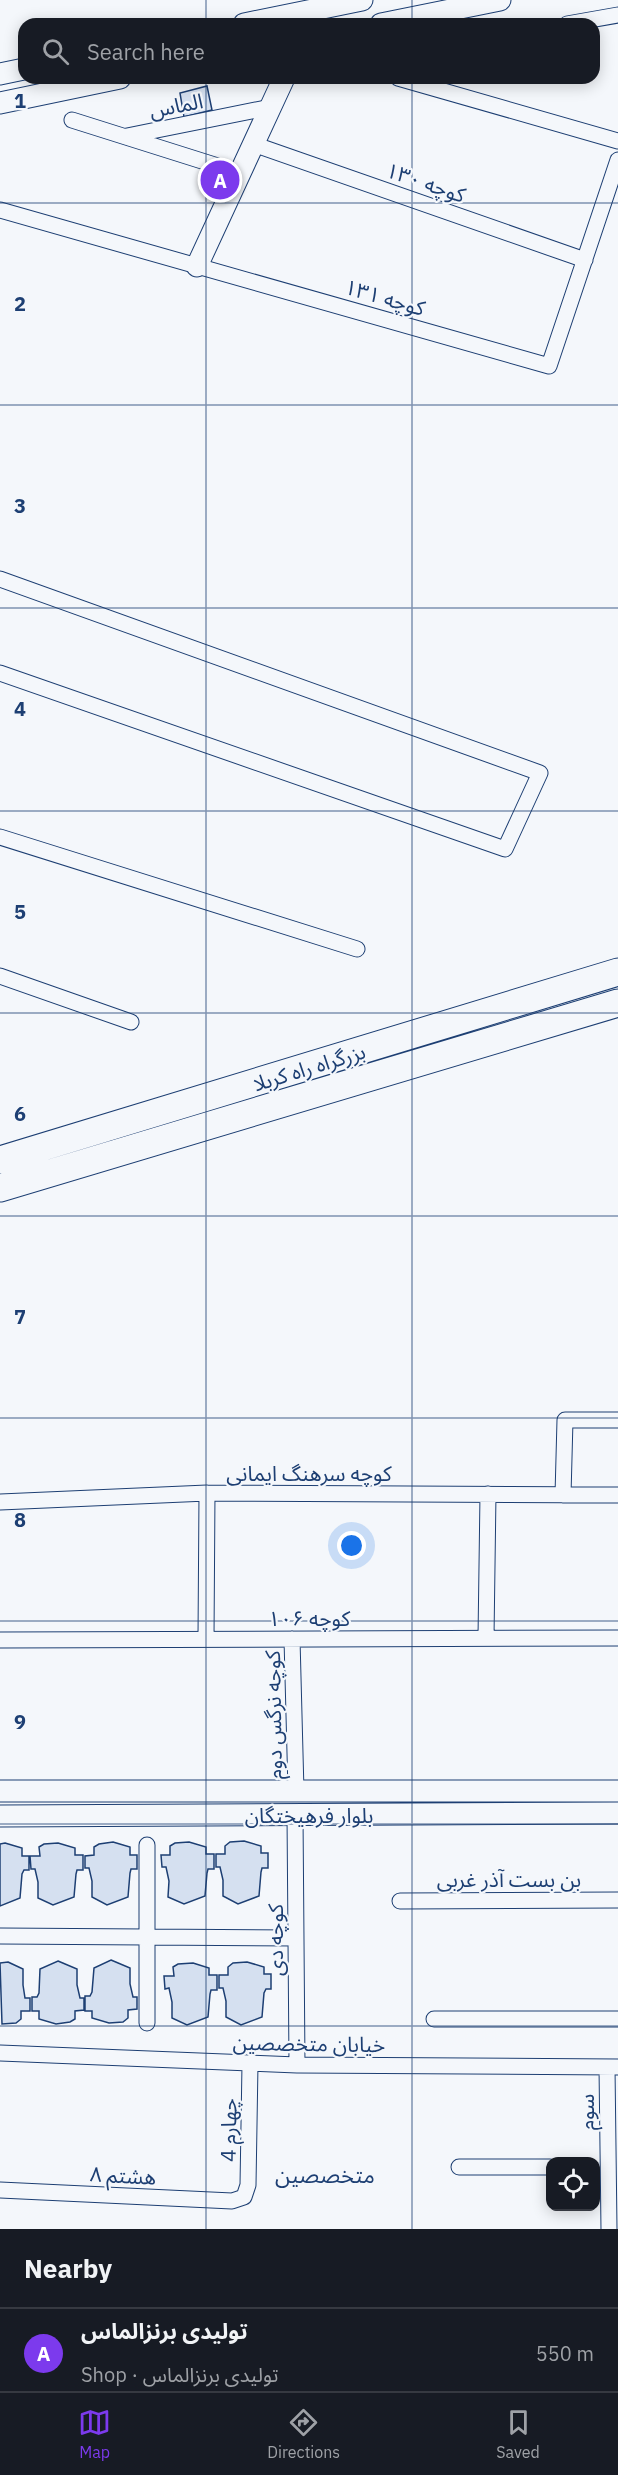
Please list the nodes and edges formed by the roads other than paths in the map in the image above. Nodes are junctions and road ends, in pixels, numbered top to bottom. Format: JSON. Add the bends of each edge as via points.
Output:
{"nodes":[{"id":1,"x":363,"y":0,"type":"edge"},
{"id":2,"x":500,"y":0,"type":"edge"},
{"id":3,"x":618,"y":15,"type":"edge"},
{"id":4,"x":274,"y":18,"type":"edge"},
{"id":5,"x":411,"y":18,"type":"edge"},
{"id":6,"x":600,"y":18,"type":"edge"},
{"id":7,"x":18,"y":70,"type":"edge"},
{"id":8,"x":0,"y":74,"type":"edge"},
{"id":9,"x":91,"y":84,"type":"edge"},
{"id":10,"x":281,"y":84,"type":"edge"},
{"id":11,"x":419,"y":84,"type":"edge"},
{"id":12,"x":0,"y":103,"type":"edge"},
{"id":13,"x":271,"y":107,"type":"junction"},
{"id":14,"x":72,"y":120,"type":"dead end"},
{"id":15,"x":124,"y":136,"type":"junction"},
{"id":16,"x":618,"y":141,"type":"edge"},
{"id":17,"x":253,"y":144,"type":"junction"},
{"id":18,"x":618,"y":159,"type":"edge"},
{"id":19,"x":240,"y":173,"type":"junction"},
{"id":20,"x":0,"y":210,"type":"edge"},
{"id":21,"x":585,"y":260,"type":"junction"},
{"id":22,"x":197,"y":266,"type":"junction"},
{"id":23,"x":0,"y":579,"type":"edge"},
{"id":24,"x":0,"y":673,"type":"edge"},
{"id":25,"x":0,"y":837,"type":"edge"},
{"id":26,"x":357,"y":949,"type":"dead end"},
{"id":27,"x":618,"y":972,"type":"edge"},
{"id":28,"x":0,"y":976,"type":"edge"},
{"id":29,"x":618,"y":1003,"type":"edge"},
{"id":30,"x":131,"y":1022,"type":"dead end"},
{"id":31,"x":0,"y":1160,"type":"edge"},
{"id":32,"x":0,"y":1188,"type":"edge"},
{"id":33,"x":618,"y":1420,"type":"edge"},
{"id":34,"x":207,"y":1493,"type":"junction"},
{"id":35,"x":488,"y":1494,"type":"junction"},
{"id":36,"x":563,"y":1495,"type":"junction"},
{"id":37,"x":618,"y":1495,"type":"edge"},
{"id":38,"x":0,"y":1502,"type":"edge"},
{"id":39,"x":486,"y":1638,"type":"junction"},
{"id":40,"x":618,"y":1638,"type":"edge"},
{"id":41,"x":206,"y":1639,"type":"junction"},
{"id":42,"x":292,"y":1639,"type":"junction"},
{"id":43,"x":0,"y":1640,"type":"edge"},
{"id":44,"x":0,"y":1791,"type":"edge"},
{"id":45,"x":296,"y":1791,"type":"junction"},
{"id":46,"x":618,"y":1791,"type":"edge"},
{"id":47,"x":618,"y":1814,"type":"edge"},
{"id":48,"x":295,"y":1815,"type":"junction"},
{"id":49,"x":0,"y":1816,"type":"edge"},
{"id":50,"x":147,"y":1845,"type":"dead end"},
{"id":51,"x":618,"y":1900,"type":"edge"},
{"id":52,"x":400,"y":1901,"type":"dead end"},
{"id":53,"x":0,"y":1936,"type":"edge"},
{"id":54,"x":148,"y":1936,"type":"junction"},
{"id":55,"x":296,"y":1938,"type":"junction"},
{"id":56,"x":434,"y":2019,"type":"dead end"},
{"id":57,"x":618,"y":2019,"type":"edge"},
{"id":58,"x":147,"y":2023,"type":"dead end"},
{"id":59,"x":0,"y":2053,"type":"edge"},
{"id":60,"x":250,"y":2064,"type":"junction"},
{"id":61,"x":297,"y":2065,"type":"junction"},
{"id":62,"x":613,"y":2067,"type":"edge"},
{"id":63,"x":459,"y":2167,"type":"dead end"},
{"id":64,"x":546,"y":2167,"type":"edge"},
{"id":65,"x":607,"y":2167,"type":"edge"},
{"id":66,"x":0,"y":2190,"type":"edge"},
{"id":67,"x":244,"y":2197,"type":"joint"},
{"id":68,"x":609,"y":2229,"type":"edge"}],
"edges":[{"from":1,"to":4,"type":"main road"},
{"from":2,"to":5,"type":"main road"},
{"from":3,"to":6,"type":"street"},
{"from":7,"to":8,"type":"main road"},
{"from":9,"to":12,"type":"main road"},
{"from":10,"to":13,"type":"main road"},
{"from":11,"to":16,"type":"street"},
{"from":13,"to":15,"type":"street","name":"الماس"},
{"from":13,"to":17,"type":"main road"},
{"from":14,"to":15,"type":"street"},
{"from":15,"to":19,"type":"street"},
{"from":17,"to":19,"type":"main road"},
{"from":17,"to":21,"type":"street","name":"کوچه ۱۳۰"},
{"from":18,"to":21,"type":"street","name":"کوچه ۱۳۱"},
{"from":19,"to":22,"type":"main road"},
{"from":20,"to":22,"type":"street","name":"کوچه ۱۳۱"},
{"from":21,"to":22,"type":"street","name":"کوچه ۱۳۱","via":[[549,366]]},
{"from":23,"to":24,"type":"street","via":[[540,773],[505,849]]},
{"from":25,"to":26,"type":"street"},
{"from":27,"to":31,"type":"highway","name":"بزرگراه راه کربلا"},
{"from":28,"to":30,"type":"street"},
{"from":29,"to":32,"type":"highway","name":"بزرگراه راه کربلا"},
{"from":33,"to":36,"type":"street","via":[[565,1420]]},
{"from":34,"to":35,"type":"street","name":"کوچه سرهنگ ایمانی"},
{"from":34,"to":38,"type":"street","name":"کوچه سرهنگ ایمانی"},
{"from":34,"to":41,"type":"street"},
{"from":35,"to":36,"type":"street","name":"کوچه سرهنگ ایمانی"},
{"from":35,"to":39,"type":"street"},
{"from":36,"to":37,"type":"street","name":"کوچه سرهنگ ایمانی"},
{"from":39,"to":40,"type":"street","name":"کوچه ۱۰۶"},
{"from":39,"to":42,"type":"street","name":"کوچه ۱۰۶"},
{"from":41,"to":42,"type":"street","name":"کوچه ۱۰۶"},
{"from":41,"to":43,"type":"street","name":"کوچه ۱۰۶"},
{"from":42,"to":45,"type":"street","name":"کوچه نرگس دوم"},
{"from":44,"to":45,"type":"main road","name":"بلوار فرهیختگان"},
{"from":45,"to":46,"type":"main road","name":"بلوار فرهیختگان"},
{"from":47,"to":48,"type":"main road","name":"بلوار فرهیختگان"},
{"from":48,"to":49,"type":"main road","name":"بلوار فرهیختگان"},
{"from":48,"to":55,"type":"street","name":"کوچه دی"},
{"from":50,"to":54,"type":"street"},
{"from":51,"to":52,"type":"street","name":"بن بست آذر غربی"},
{"from":53,"to":54,"type":"street"},
{"from":54,"to":55,"type":"street"},
{"from":54,"to":58,"type":"street"},
{"from":55,"to":61,"type":"street","name":"کوچه دی"},
{"from":56,"to":57,"type":"street"},
{"from":59,"to":60,"type":"street","name":"خیابان متخصصین"},
{"from":60,"to":61,"type":"street","name":"خیابان متخصصین"},
{"from":60,"to":67,"type":"street","name":"چهارم 4","via":[[248,2185]]},
{"from":61,"to":62,"type":"street","name":"خیابان متخصصین"},
{"from":62,"to":65,"type":"street","name":"سوم"},
{"from":63,"to":64,"type":"street"},
{"from":65,"to":68,"type":"street","name":"سوم"},
{"from":66,"to":67,"type":"street","name":"هشتم ۸","via":[[232,2201]]}]}
